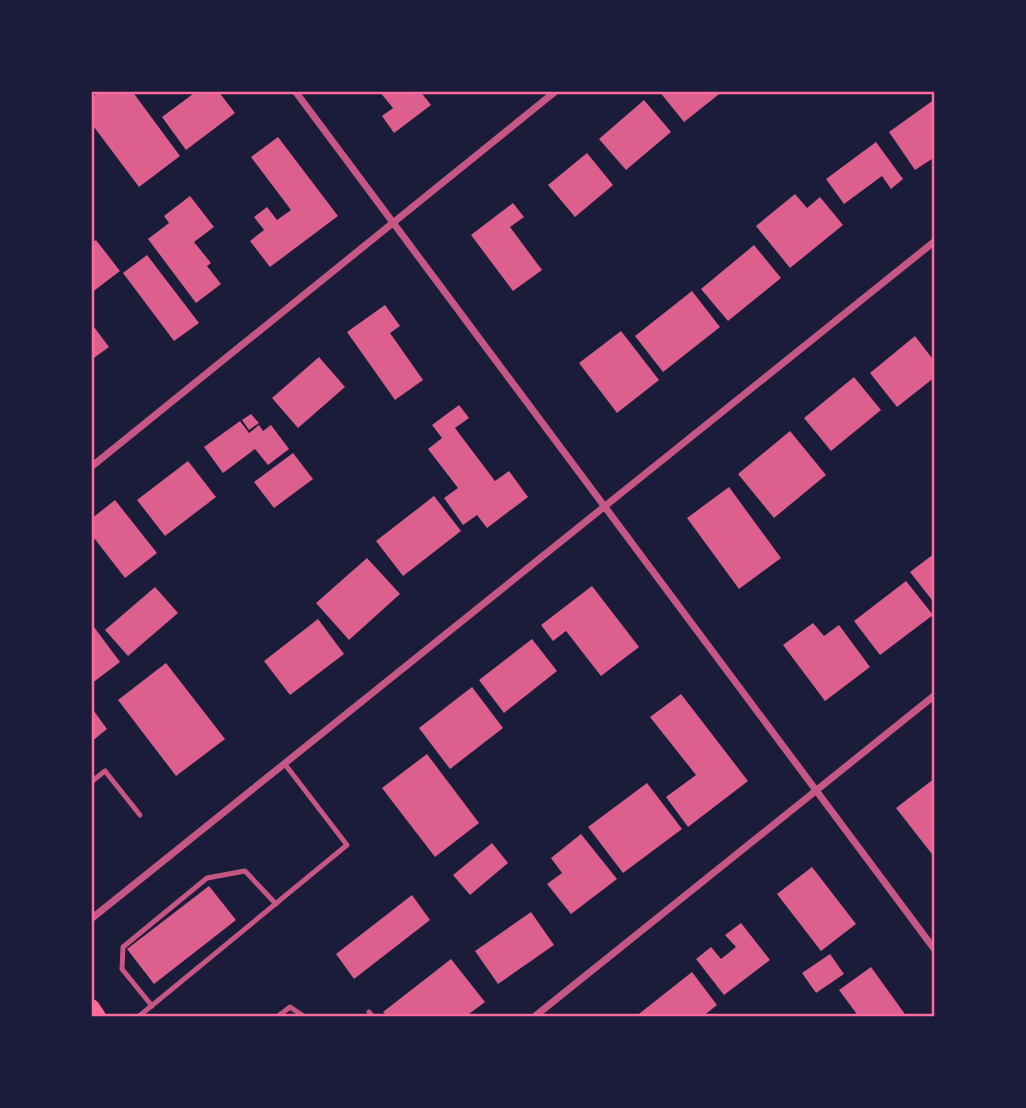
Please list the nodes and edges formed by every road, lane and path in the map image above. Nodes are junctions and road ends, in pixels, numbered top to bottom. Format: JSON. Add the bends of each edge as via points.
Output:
{"nodes":[{"id":1,"x":295,"y":91,"type":"edge"},
{"id":2,"x":556,"y":91,"type":"edge"},
{"id":3,"x":393,"y":222,"type":"junction"},
{"id":4,"x":935,"y":241,"type":"edge"},
{"id":5,"x":91,"y":467,"type":"edge"},
{"id":6,"x":606,"y":507,"type":"junction"},
{"id":7,"x":935,"y":695,"type":"edge"},
{"id":8,"x":284,"y":763,"type":"junction"},
{"id":9,"x":91,"y":782,"type":"edge"},
{"id":10,"x":817,"y":791,"type":"junction"},
{"id":11,"x":140,"y":815,"type":"dead end"},
{"id":12,"x":276,"y":904,"type":"junction"},
{"id":13,"x":91,"y":919,"type":"edge"},
{"id":14,"x":935,"y":950,"type":"edge"},
{"id":15,"x":152,"y":1006,"type":"junction"},
{"id":16,"x":91,"y":1009,"type":"edge"},
{"id":17,"x":97,"y":1017,"type":"edge"},
{"id":18,"x":138,"y":1017,"type":"edge"},
{"id":19,"x":277,"y":1017,"type":"edge"},
{"id":20,"x":304,"y":1017,"type":"edge"},
{"id":21,"x":534,"y":1017,"type":"edge"}],
"edges":[{"from":1,"to":3,"type":"street"},
{"from":2,"to":3,"type":"street"},
{"from":3,"to":5,"type":"street"},
{"from":3,"to":6,"type":"street"},
{"from":4,"to":6,"type":"street"},
{"from":6,"to":8,"type":"street"},
{"from":6,"to":10,"type":"street"},
{"from":7,"to":10,"type":"street"},
{"from":8,"to":12,"type":"lane","via":[[347,845]]},
{"from":8,"to":13,"type":"street"},
{"from":9,"to":11,"type":"lane","via":[[105,771]]},
{"from":10,"to":14,"type":"street"},
{"from":10,"to":21,"type":"street"},
{"from":12,"to":15,"type":"lane"},
{"from":12,"to":15,"type":"lane","via":[[245,871],[207,878],[123,947],[122,969]]},
{"from":15,"to":18,"type":"lane"},
{"from":16,"to":17,"type":"main road"},
{"from":19,"to":20,"type":"lane","via":[[290,1007]]}]}
